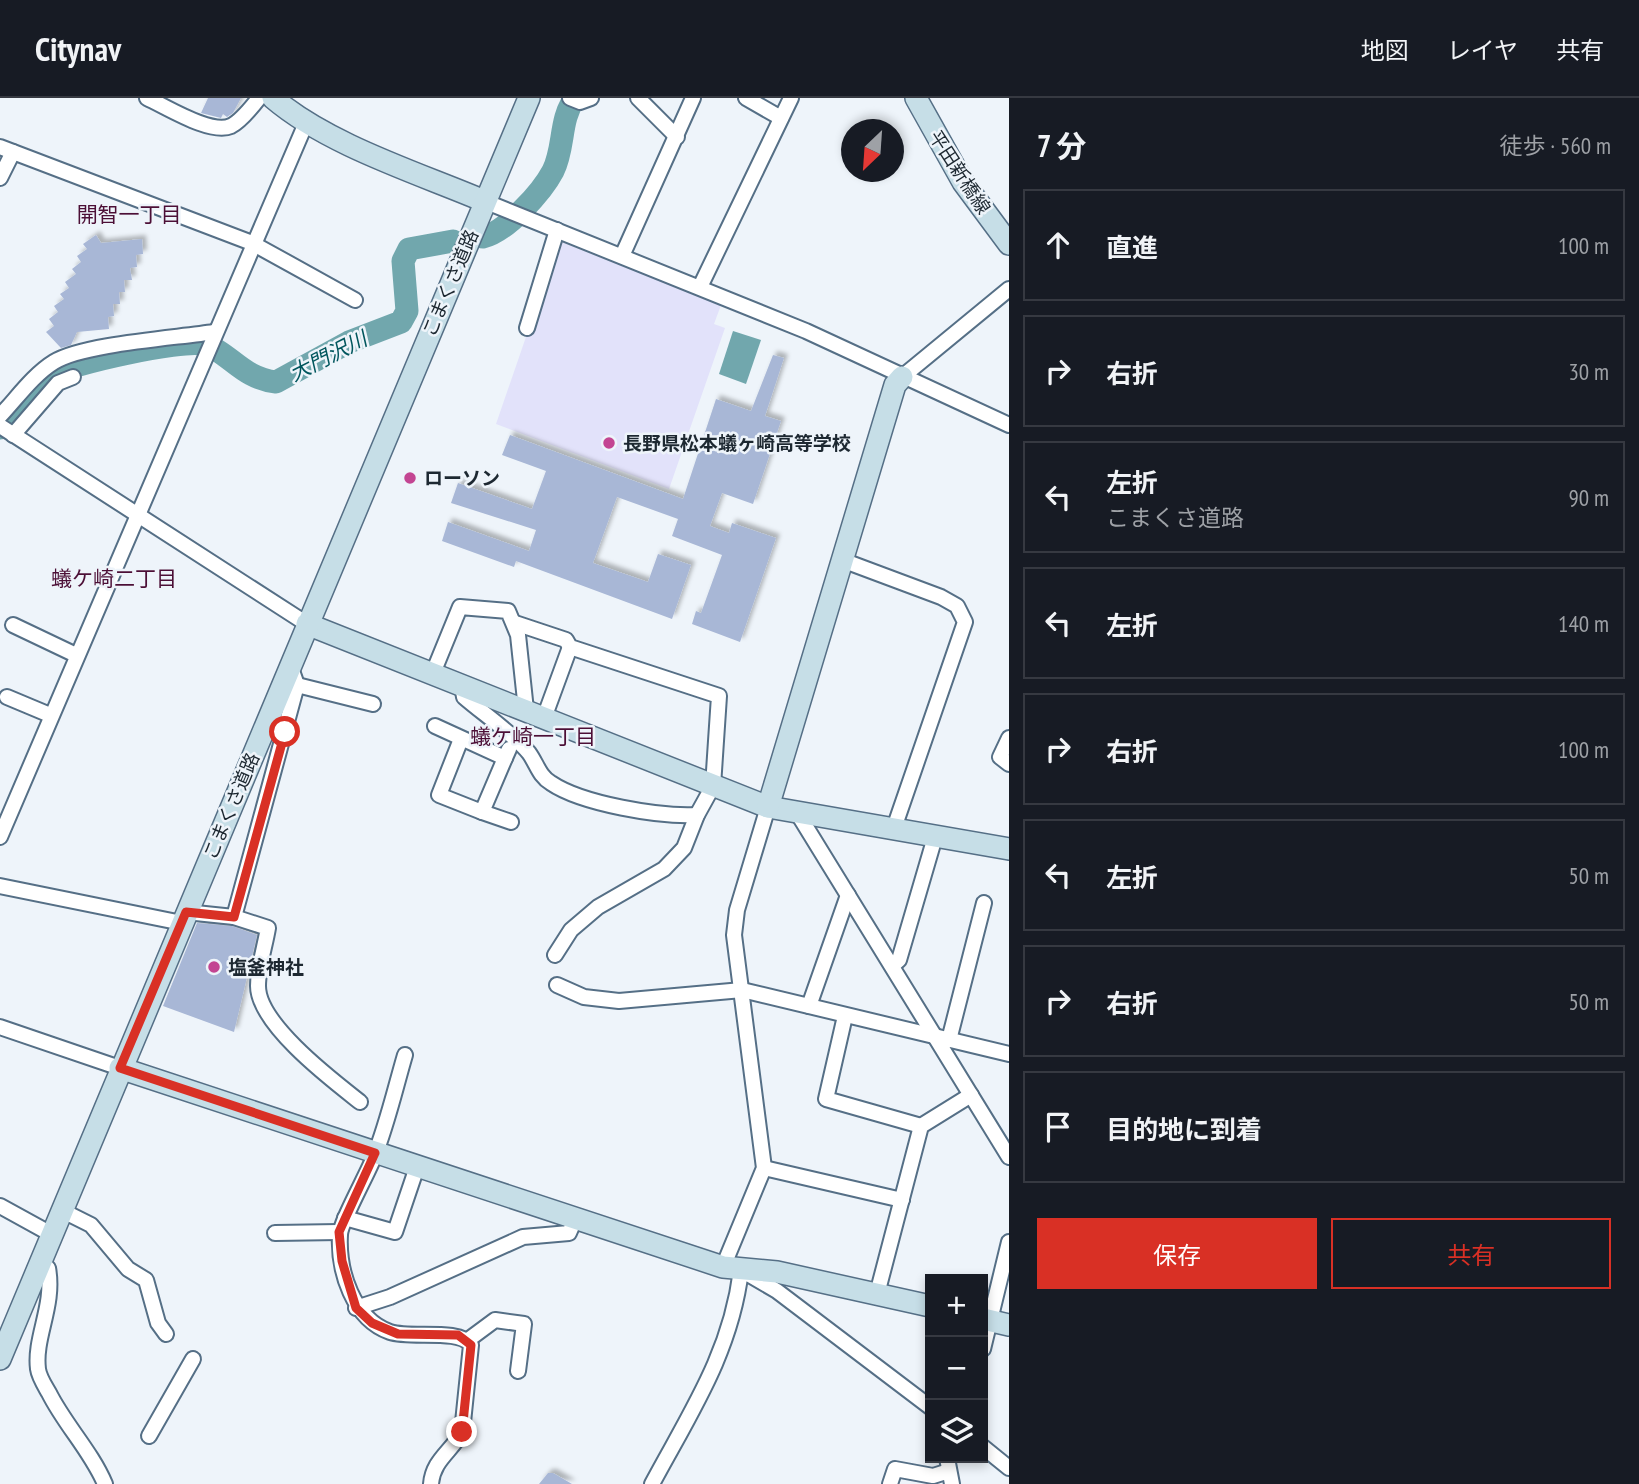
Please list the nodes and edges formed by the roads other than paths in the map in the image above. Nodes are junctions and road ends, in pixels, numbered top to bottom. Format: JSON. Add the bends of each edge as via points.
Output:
{"nodes":[{"id":1,"x":147,"y":98,"type":"edge"},
{"id":2,"x":259,"y":98,"type":"edge"},
{"id":3,"x":273,"y":98,"type":"edge"},
{"id":4,"x":529,"y":98,"type":"edge"},
{"id":5,"x":638,"y":98,"type":"edge"},
{"id":6,"x":693,"y":98,"type":"edge"},
{"id":7,"x":746,"y":98,"type":"edge"},
{"id":8,"x":791,"y":98,"type":"edge"},
{"id":9,"x":916,"y":98,"type":"edge"},
{"id":10,"x":781,"y":118,"type":"junction"},
{"id":11,"x":306,"y":122,"type":"junction"},
{"id":12,"x":677,"y":137,"type":"junction"},
{"id":13,"x":6,"y":149,"type":"edge"},
{"id":14,"x":0,"y":178,"type":"edge"},
{"id":15,"x":484,"y":201,"type":"junction"},
{"id":16,"x":557,"y":230,"type":"junction"},
{"id":17,"x":252,"y":243,"type":"junction"},
{"id":18,"x":1009,"y":244,"type":"edge"},
{"id":19,"x":622,"y":256,"type":"junction"},
{"id":20,"x":700,"y":288,"type":"junction"},
{"id":21,"x":1009,"y":289,"type":"edge"},
{"id":22,"x":355,"y":300,"type":"dead end"},
{"id":23,"x":527,"y":328,"type":"dead end"},
{"id":24,"x":209,"y":341,"type":"junction"},
{"id":25,"x":73,"y":377,"type":"dead end"},
{"id":26,"x":902,"y":377,"type":"junction"},
{"id":27,"x":0,"y":416,"type":"edge"},
{"id":28,"x":1009,"y":425,"type":"edge"},
{"id":29,"x":8,"y":431,"type":"edge"},
{"id":30,"x":136,"y":515,"type":"junction"},
{"id":31,"x":842,"y":560,"type":"junction"},
{"id":32,"x":516,"y":623,"type":"junction"},
{"id":33,"x":307,"y":624,"type":"junction"},
{"id":34,"x":13,"y":625,"type":"dead end"},
{"id":35,"x":570,"y":647,"type":"junction"},
{"id":36,"x":76,"y":655,"type":"junction"},
{"id":37,"x":290,"y":663,"type":"junction"},
{"id":38,"x":433,"y":673,"type":"junction"},
{"id":39,"x":297,"y":685,"type":"junction"},
{"id":40,"x":462,"y":685,"type":"junction"},
{"id":41,"x":7,"y":697,"type":"dead end"},
{"id":42,"x":373,"y":704,"type":"dead end"},
{"id":43,"x":535,"y":714,"type":"junction"},
{"id":44,"x":50,"y":715,"type":"junction"},
{"id":45,"x":435,"y":726,"type":"dead end"},
{"id":46,"x":1009,"y":738,"type":"edge"},
{"id":47,"x":461,"y":739,"type":"junction"},
{"id":48,"x":513,"y":740,"type":"junction"},
{"id":49,"x":505,"y":758,"type":"junction"},
{"id":50,"x":1009,"y":764,"type":"edge"},
{"id":51,"x":713,"y":786,"type":"junction"},
{"id":52,"x":768,"y":807,"type":"junction"},
{"id":53,"x":482,"y":812,"type":"junction"},
{"id":54,"x":798,"y":814,"type":"junction"},
{"id":55,"x":697,"y":815,"type":"junction"},
{"id":56,"x":511,"y":822,"type":"dead end"},
{"id":57,"x":893,"y":831,"type":"junction"},
{"id":58,"x":0,"y":836,"type":"edge"},
{"id":59,"x":935,"y":837,"type":"junction"},
{"id":60,"x":1009,"y":849,"type":"edge"},
{"id":61,"x":0,"y":886,"type":"edge"},
{"id":62,"x":848,"y":895,"type":"junction"},
{"id":63,"x":984,"y":903,"type":"dead end"},
{"id":64,"x":184,"y":917,"type":"junction"},
{"id":65,"x":234,"y":917,"type":"junction"},
{"id":66,"x":555,"y":955,"type":"dead end"},
{"id":67,"x":892,"y":967,"type":"junction"},
{"id":68,"x":557,"y":985,"type":"dead end"},
{"id":69,"x":742,"y":990,"type":"junction"},
{"id":70,"x":809,"y":1006,"type":"junction"},
{"id":71,"x":845,"y":1016,"type":"junction"},
{"id":72,"x":0,"y":1027,"type":"edge"},
{"id":73,"x":943,"y":1039,"type":"junction"},
{"id":74,"x":1009,"y":1054,"type":"edge"},
{"id":75,"x":405,"y":1055,"type":"dead end"},
{"id":76,"x":120,"y":1068,"type":"junction"},
{"id":77,"x":971,"y":1095,"type":"junction"},
{"id":78,"x":360,"y":1102,"type":"dead end"},
{"id":79,"x":921,"y":1126,"type":"junction"},
{"id":80,"x":375,"y":1153,"type":"junction"},
{"id":81,"x":1009,"y":1157,"type":"edge"},
{"id":82,"x":417,"y":1167,"type":"junction"},
{"id":83,"x":764,"y":1168,"type":"junction"},
{"id":84,"x":902,"y":1199,"type":"junction"},
{"id":85,"x":0,"y":1206,"type":"edge"},
{"id":86,"x":61,"y":1210,"type":"junction"},
{"id":87,"x":576,"y":1217,"type":"junction"},
{"id":88,"x":345,"y":1218,"type":"junction"},
{"id":89,"x":339,"y":1232,"type":"junction"},
{"id":90,"x":51,"y":1234,"type":"junction"},
{"id":91,"x":275,"y":1234,"type":"dead end"},
{"id":92,"x":1009,"y":1242,"type":"edge"},
{"id":93,"x":39,"y":1261,"type":"junction"},
{"id":94,"x":732,"y":1269,"type":"junction"},
{"id":95,"x":877,"y":1294,"type":"junction"},
{"id":96,"x":925,"y":1305,"type":"edge"},
{"id":97,"x":356,"y":1308,"type":"junction"},
{"id":98,"x":994,"y":1322,"type":"edge"},
{"id":99,"x":166,"y":1334,"type":"dead end"},
{"id":100,"x":468,"y":1340,"type":"junction"},
{"id":101,"x":0,"y":1359,"type":"edge"},
{"id":102,"x":193,"y":1359,"type":"dead end"},
{"id":103,"x":518,"y":1371,"type":"dead end"},
{"id":104,"x":925,"y":1403,"type":"edge"},
{"id":105,"x":149,"y":1436,"type":"dead end"},
{"id":106,"x":988,"y":1451,"type":"edge"},
{"id":107,"x":1009,"y":1468,"type":"edge"},
{"id":108,"x":949,"y":1471,"type":"edge"},
{"id":109,"x":105,"y":1484,"type":"edge"},
{"id":110,"x":431,"y":1484,"type":"edge"},
{"id":111,"x":652,"y":1484,"type":"edge"},
{"id":112,"x":890,"y":1484,"type":"edge"}],
"edges":[{"from":1,"to":2,"type":"street","via":[[210,128],[233,125]]},
{"from":3,"to":11,"type":"street"},
{"from":4,"to":15,"type":"street","name":"こまくさ道路"},
{"from":5,"to":12,"type":"street"},
{"from":6,"to":12,"type":"street"},
{"from":7,"to":10,"type":"street"},
{"from":8,"to":10,"type":"street"},
{"from":9,"to":18,"type":"street","name":"平田新橋線","via":[[962,182]]},
{"from":10,"to":20,"type":"street"},
{"from":11,"to":15,"type":"street"},
{"from":11,"to":17,"type":"street"},
{"from":12,"to":19,"type":"street"},
{"from":13,"to":14,"type":"street"},
{"from":13,"to":17,"type":"street"},
{"from":15,"to":16,"type":"street"},
{"from":15,"to":33,"type":"street","name":"こまくさ道路"},
{"from":16,"to":19,"type":"street"},
{"from":16,"to":23,"type":"street"},
{"from":17,"to":22,"type":"street"},
{"from":17,"to":24,"type":"street"},
{"from":19,"to":20,"type":"street"},
{"from":20,"to":26,"type":"street"},
{"from":21,"to":26,"type":"street"},
{"from":24,"to":27,"type":"street","via":[[77,353],[38,375]]},
{"from":24,"to":30,"type":"street"},
{"from":25,"to":29,"type":"street","via":[[58,383]]},
{"from":26,"to":28,"type":"street"},
{"from":26,"to":31,"type":"street","via":[[895,385]]},
{"from":29,"to":30,"type":"street"},
{"from":30,"to":33,"type":"street"},
{"from":30,"to":36,"type":"street"},
{"from":31,"to":52,"type":"street"},
{"from":31,"to":57,"type":"street","via":[[941,597],[957,606],[965,622]]},
{"from":32,"to":35,"type":"street","via":[[566,640]]},
{"from":32,"to":38,"type":"street","via":[[508,611],[460,607]]},
{"from":32,"to":43,"type":"street"},
{"from":33,"to":37,"type":"street","name":"こまくさ道路"},
{"from":33,"to":38,"type":"street"},
{"from":34,"to":36,"type":"street"},
{"from":35,"to":43,"type":"street"},
{"from":35,"to":51,"type":"street","via":[[719,696]]},
{"from":36,"to":44,"type":"street"},
{"from":37,"to":39,"type":"street"},
{"from":37,"to":64,"type":"street","name":"こまくさ道路"},
{"from":38,"to":40,"type":"street"},
{"from":39,"to":42,"type":"street"},
{"from":39,"to":65,"type":"street"},
{"from":40,"to":43,"type":"street"},
{"from":40,"to":48,"type":"street","via":[[464,697]]},
{"from":41,"to":44,"type":"street"},
{"from":43,"to":51,"type":"street"},
{"from":44,"to":58,"type":"street"},
{"from":45,"to":47,"type":"street"},
{"from":46,"to":50,"type":"street","via":[[1000,757]]},
{"from":47,"to":49,"type":"street"},
{"from":47,"to":53,"type":"street","via":[[439,795]]},
{"from":48,"to":49,"type":"street"},
{"from":48,"to":55,"type":"street","via":[[529,753],[537,771],[551,784],[600,802],[666,817]]},
{"from":49,"to":53,"type":"street"},
{"from":51,"to":52,"type":"street"},
{"from":51,"to":55,"type":"street"},
{"from":52,"to":54,"type":"street"},
{"from":52,"to":69,"type":"street","via":[[737,910],[734,935]]},
{"from":53,"to":56,"type":"street"},
{"from":54,"to":57,"type":"street"},
{"from":54,"to":62,"type":"street"},
{"from":55,"to":66,"type":"street","via":[[675,860],[598,907],[571,930]]},
{"from":57,"to":59,"type":"street"},
{"from":59,"to":60,"type":"street"},
{"from":59,"to":67,"type":"street","via":[[899,960]]},
{"from":61,"to":64,"type":"street"},
{"from":62,"to":67,"type":"street"},
{"from":62,"to":70,"type":"street"},
{"from":63,"to":73,"type":"street"},
{"from":64,"to":65,"type":"street"},
{"from":64,"to":76,"type":"street","name":"こまくさ道路"},
{"from":65,"to":78,"type":"street","via":[[268,928],[258,987],[268,1014],[327,1076]]},
{"from":67,"to":73,"type":"street"},
{"from":68,"to":69,"type":"street","via":[[584,997],[620,1001]]},
{"from":69,"to":70,"type":"street"},
{"from":69,"to":83,"type":"street"},
{"from":70,"to":71,"type":"street"},
{"from":71,"to":73,"type":"street"},
{"from":71,"to":79,"type":"street","via":[[826,1100]]},
{"from":72,"to":76,"type":"street"},
{"from":73,"to":74,"type":"street"},
{"from":73,"to":77,"type":"street"},
{"from":75,"to":80,"type":"street"},
{"from":76,"to":80,"type":"street"},
{"from":76,"to":86,"type":"street","name":"こまくさ道路"},
{"from":77,"to":79,"type":"street"},
{"from":77,"to":81,"type":"street"},
{"from":79,"to":84,"type":"street"},
{"from":80,"to":82,"type":"street"},
{"from":80,"to":88,"type":"street"},
{"from":82,"to":87,"type":"street"},
{"from":82,"to":88,"type":"street","via":[[395,1232]]},
{"from":83,"to":84,"type":"street"},
{"from":83,"to":94,"type":"street"},
{"from":84,"to":95,"type":"street"},
{"from":85,"to":90,"type":"street"},
{"from":86,"to":90,"type":"street","name":"こまくさ道路"},
{"from":86,"to":99,"type":"street","via":[[90,1225],[128,1269],[146,1280],[158,1323]]},
{"from":87,"to":94,"type":"street"},
{"from":87,"to":97,"type":"street","via":[[569,1233],[523,1237]]},
{"from":88,"to":89,"type":"street"},
{"from":89,"to":91,"type":"street"},
{"from":89,"to":97,"type":"street"},
{"from":90,"to":93,"type":"street","name":"こまくさ道路"},
{"from":92,"to":98,"type":"street"},
{"from":93,"to":101,"type":"street","name":"こまくさ道路"},
{"from":93,"to":109,"type":"street","via":[[48,1268],[51,1287],[38,1371]]},
{"from":94,"to":95,"type":"street","via":[[777,1272]]},
{"from":94,"to":104,"type":"street","via":[[777,1291]]},
{"from":94,"to":111,"type":"street","via":[[738,1294],[712,1377]]},
{"from":95,"to":96,"type":"street"},
{"from":97,"to":100,"type":"street","via":[[372,1323],[398,1334],[458,1335]]},
{"from":100,"to":103,"type":"street","via":[[495,1320],[524,1324]]},
{"from":100,"to":110,"type":"street","via":[[462,1432],[438,1460]]},
{"from":102,"to":105,"type":"street"},
{"from":106,"to":107,"type":"street"},
{"from":108,"to":112,"type":"street","via":[[933,1476],[895,1469]]}]}
